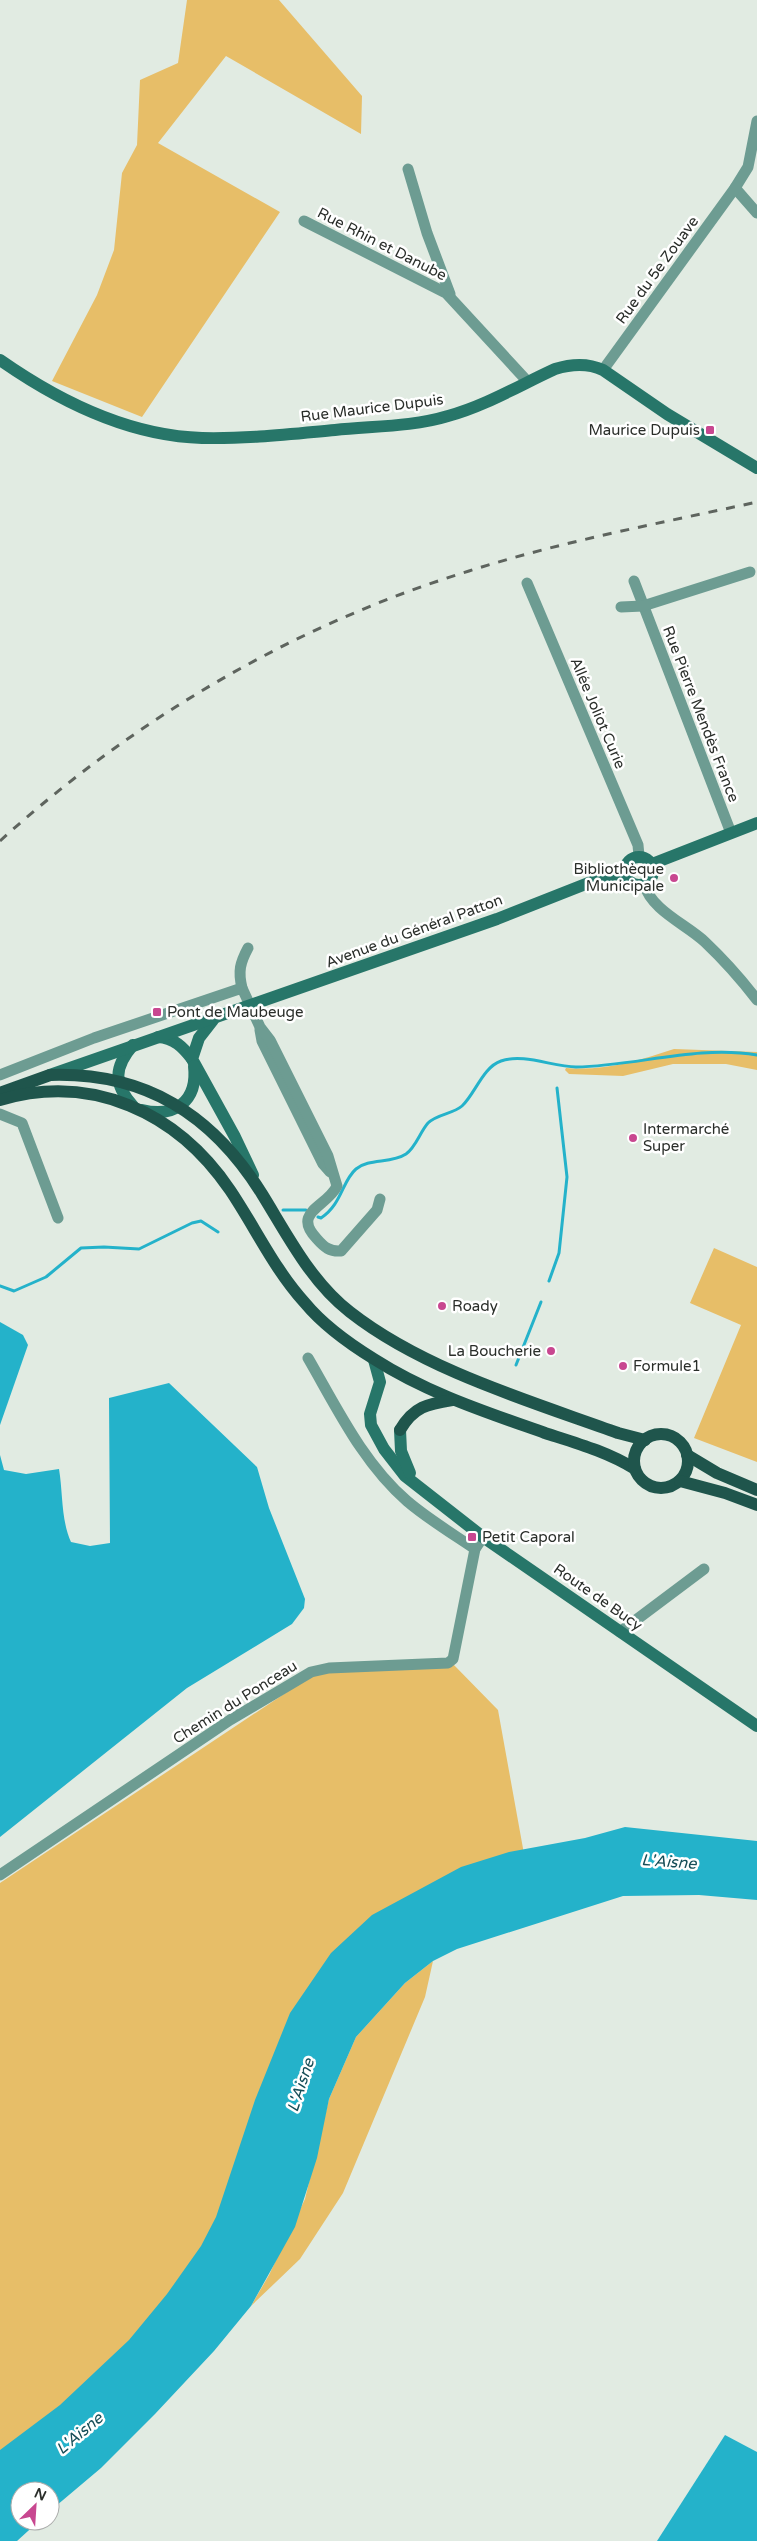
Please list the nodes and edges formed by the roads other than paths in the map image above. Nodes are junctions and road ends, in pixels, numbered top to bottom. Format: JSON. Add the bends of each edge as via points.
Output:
{"nodes":[{"id":1,"x":757,"y":121,"type":"edge"},
{"id":2,"x":408,"y":169,"type":"dead end"},
{"id":3,"x":735,"y":188,"type":"junction"},
{"id":4,"x":757,"y":213,"type":"edge"},
{"id":5,"x":304,"y":221,"type":"dead end"},
{"id":6,"x":451,"y":296,"type":"junction"},
{"id":7,"x":0,"y":360,"type":"edge"},
{"id":8,"x":602,"y":370,"type":"junction"},
{"id":9,"x":528,"y":382,"type":"junction"},
{"id":10,"x":757,"y":468,"type":"edge"},
{"id":11,"x":750,"y":572,"type":"dead end"},
{"id":12,"x":634,"y":581,"type":"dead end"},
{"id":13,"x":527,"y":582,"type":"dead end"},
{"id":14,"x":643,"y":606,"type":"junction"},
{"id":15,"x":622,"y":608,"type":"dead end"},
{"id":16,"x":757,"y":823,"type":"edge"},
{"id":17,"x":731,"y":833,"type":"junction"},
{"id":18,"x":639,"y":856,"type":"junction"},
{"id":19,"x":652,"y":864,"type":"junction"},
{"id":20,"x":625,"y":873,"type":"junction"},
{"id":21,"x":644,"y":884,"type":"junction"},
{"id":22,"x":248,"y":948,"type":"dead end"},
{"id":23,"x":242,"y":988,"type":"junction"},
{"id":24,"x":757,"y":1000,"type":"edge"},
{"id":25,"x":251,"y":1006,"type":"junction"},
{"id":26,"x":214,"y":1019,"type":"junction"},
{"id":27,"x":153,"y":1037,"type":"junction"},
{"id":28,"x":133,"y":1045,"type":"junction"},
{"id":29,"x":193,"y":1063,"type":"junction"},
{"id":30,"x":0,"y":1075,"type":"edge"},
{"id":31,"x":50,"y":1075,"type":"junction"},
{"id":32,"x":119,"y":1081,"type":"junction"},
{"id":33,"x":0,"y":1093,"type":"edge"},
{"id":34,"x":0,"y":1100,"type":"edge"},
{"id":35,"x":179,"y":1106,"type":"junction"},
{"id":36,"x":138,"y":1108,"type":"junction"},
{"id":37,"x":0,"y":1114,"type":"edge"},
{"id":38,"x":262,"y":1194,"type":"junction"},
{"id":39,"x":380,"y":1199,"type":"dead end"},
{"id":40,"x":58,"y":1218,"type":"dead end"},
{"id":41,"x":308,"y":1358,"type":"dead end"},
{"id":42,"x":374,"y":1360,"type":"junction"},
{"id":43,"x":453,"y":1400,"type":"junction"},
{"id":44,"x":645,"y":1440,"type":"junction"},
{"id":45,"x":687,"y":1455,"type":"junction"},
{"id":46,"x":635,"y":1469,"type":"junction"},
{"id":47,"x":680,"y":1481,"type":"junction"},
{"id":48,"x":757,"y":1490,"type":"edge"},
{"id":49,"x":423,"y":1492,"type":"junction"},
{"id":50,"x":757,"y":1505,"type":"edge"},
{"id":51,"x":483,"y":1537,"type":"junction"},
{"id":52,"x":476,"y":1550,"type":"junction"},
{"id":53,"x":704,"y":1569,"type":"dead end"},
{"id":54,"x":620,"y":1632,"type":"junction"},
{"id":55,"x":757,"y":1726,"type":"edge"},
{"id":56,"x":0,"y":1874,"type":"edge"}],
"edges":[{"from":1,"to":3,"type":"street","name":"Rue du 5e Zouave","via":[[748,168]]},
{"from":2,"to":6,"type":"street","via":[[427,233]]},
{"from":3,"to":4,"type":"street"},
{"from":3,"to":8,"type":"street","name":"Rue du 5e Zouave"},
{"from":5,"to":6,"type":"street","name":"Rue Rhin et Danube"},
{"from":6,"to":9,"type":"street","name":"Rue Rhin et Danube"},
{"from":7,"to":9,"type":"main road","name":"Rue Maurice Dupuis","via":[[34,384],[95,415],[149,430],[201,438],[258,437],[434,420],[472,408]]},
{"from":8,"to":9,"type":"main road","name":"Rue Maurice Dupuis","via":[[584,366],[562,367]]},
{"from":8,"to":10,"type":"main road","name":"Rue Maurice Dupuis"},
{"from":11,"to":14,"type":"street"},
{"from":12,"to":14,"type":"street","name":"Rue Pierre Mendès France"},
{"from":13,"to":18,"type":"street","name":"Allée Joliot Curie","via":[[638,844]]},
{"from":14,"to":15,"type":"street"},
{"from":14,"to":17,"type":"street","name":"Rue Pierre Mendès France"},
{"from":16,"to":17,"type":"main road"},
{"from":17,"to":19,"type":"main road"},
{"from":18,"to":19,"type":"main road"},
{"from":18,"to":20,"type":"main road","via":[[627,864]]},
{"from":19,"to":21,"type":"main road","via":[[652,878]]},
{"from":20,"to":21,"type":"main road","via":[[630,882]]},
{"from":20,"to":25,"type":"main road","name":"Avenue du Général Patton","via":[[606,876],[497,919]]},
{"from":21,"to":24,"type":"street","via":[[656,905],[704,940],[733,969]]},
{"from":22,"to":23,"type":"street","via":[[240,962]]},
{"from":23,"to":25,"type":"street"},
{"from":23,"to":30,"type":"street","via":[[94,1038]]},
{"from":25,"to":26,"type":"main road","name":"Avenue du Général Patton"},
{"from":25,"to":39,"type":"street","via":[[262,1041],[337,1186],[310,1212],[308,1229],[327,1249],[341,1251],[377,1210]]},
{"from":26,"to":27,"type":"main road","name":"Avenue du Général Patton"},
{"from":26,"to":29,"type":"main road","via":[[199,1038]]},
{"from":27,"to":28,"type":"main road"},
{"from":27,"to":29,"type":"main road","via":[[179,1044]]},
{"from":28,"to":31,"type":"main road"},
{"from":28,"to":32,"type":"main road","via":[[121,1062]]},
{"from":29,"to":35,"type":"main road","via":[[193,1088]]},
{"from":29,"to":38,"type":"main road"},
{"from":31,"to":32,"type":"main road"},
{"from":31,"to":33,"type":"main road"},
{"from":32,"to":35,"type":"main road","via":[[149,1090]]},
{"from":32,"to":36,"type":"main road","via":[[125,1096]]},
{"from":34,"to":36,"type":"main road","via":[[39,1092],[58,1092],[98,1096]]},
{"from":35,"to":36,"type":"main road","via":[[157,1114]]},
{"from":35,"to":38,"type":"main road","via":[[235,1156]]},
{"from":36,"to":42,"type":"main road","via":[[189,1144],[216,1171],[287,1281],[319,1320]]},
{"from":37,"to":40,"type":"street","via":[[22,1123]]},
{"from":38,"to":44,"type":"main road","via":[[302,1258],[330,1295],[396,1344],[422,1358],[546,1407]]},
{"from":41,"to":52,"type":"street","via":[[365,1454],[380,1473],[408,1501]]},
{"from":42,"to":43,"type":"main road"},
{"from":42,"to":49,"type":"main road","name":"Route de Bucy","via":[[380,1382],[370,1425],[405,1476]]},
{"from":43,"to":46,"type":"main road","via":[[604,1453]]},
{"from":43,"to":49,"type":"main road","name":"Route de Bucy","via":[[425,1405],[407,1419],[400,1430],[404,1463]]},
{"from":44,"to":45,"type":"main road","via":[[669,1436],[677,1440]]},
{"from":44,"to":46,"type":"main road","via":[[636,1453]]},
{"from":45,"to":47,"type":"main road","via":[[688,1464]]},
{"from":45,"to":48,"type":"main road","via":[[717,1473]]},
{"from":46,"to":47,"type":"main road","via":[[646,1484],[654,1487],[672,1486]]},
{"from":47,"to":50,"type":"main road"},
{"from":49,"to":51,"type":"main road","name":"Route de Bucy"},
{"from":51,"to":52,"type":"street","name":"Chemin du Ponceau"},
{"from":51,"to":54,"type":"main road","name":"Route de Bucy"},
{"from":52,"to":56,"type":"street","name":"Chemin du Ponceau","via":[[453,1660],[448,1663],[330,1668],[311,1672],[230,1720]]},
{"from":53,"to":54,"type":"street"},
{"from":54,"to":55,"type":"main road","name":"Route de Bucy"}]}
